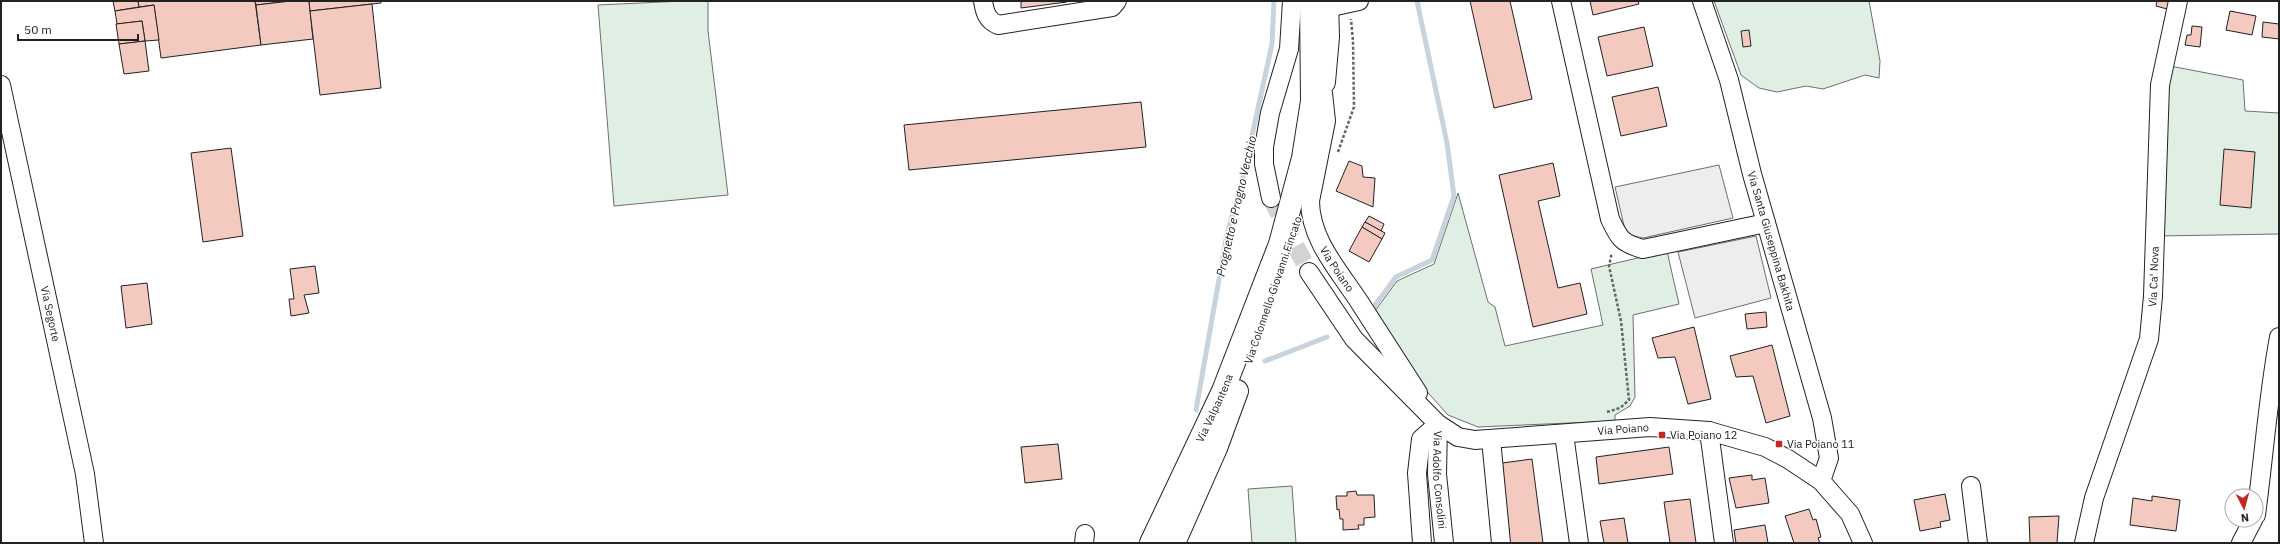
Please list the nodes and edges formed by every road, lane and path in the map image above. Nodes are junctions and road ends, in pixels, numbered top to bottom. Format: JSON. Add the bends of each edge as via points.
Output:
{"nodes":[{"id":1,"x":1117,"y":1,"type":"edge"},
{"id":2,"x":1292,"y":1,"type":"edge"},
{"id":3,"x":1359,"y":1,"type":"edge"},
{"id":4,"x":1561,"y":1,"type":"edge"},
{"id":5,"x":1702,"y":1,"type":"edge"},
{"id":6,"x":2178,"y":1,"type":"edge"},
{"id":7,"x":1322,"y":4,"type":"edge"},
{"id":8,"x":984,"y":6,"type":"edge"},
{"id":9,"x":1,"y":84,"type":"edge"},
{"id":10,"x":1323,"y":93,"type":"junction"},
{"id":11,"x":1271,"y":198,"type":"tunnel mouth"},
{"id":12,"x":1766,"y":223,"type":"junction"},
{"id":13,"x":1627,"y":244,"type":"junction"},
{"id":14,"x":1309,"y":272,"type":"tunnel mouth"},
{"id":15,"x":2279,"y":337,"type":"edge"},
{"id":16,"x":1438,"y":424,"type":"junction"},
{"id":17,"x":1606,"y":430,"type":"junction"},
{"id":18,"x":1709,"y":431,"type":"junction"},
{"id":19,"x":1564,"y":434,"type":"junction"},
{"id":20,"x":1491,"y":439,"type":"junction"},
{"id":21,"x":1821,"y":481,"type":"junction"},
{"id":22,"x":1971,"y":486,"type":"dead end"},
{"id":23,"x":2260,"y":488,"type":"edge"},
{"id":24,"x":2249,"y":528,"type":"edge"},
{"id":25,"x":94,"y":543,"type":"edge"},
{"id":26,"x":1151,"y":543,"type":"edge"},
{"id":27,"x":1174,"y":543,"type":"edge"},
{"id":28,"x":1422,"y":543,"type":"edge"},
{"id":29,"x":1444,"y":543,"type":"edge"},
{"id":30,"x":1501,"y":543,"type":"edge"},
{"id":31,"x":1579,"y":543,"type":"edge"},
{"id":32,"x":1724,"y":543,"type":"edge"},
{"id":33,"x":1863,"y":543,"type":"edge"},
{"id":34,"x":1978,"y":543,"type":"edge"},
{"id":35,"x":2084,"y":543,"type":"edge"},
{"id":36,"x":2241,"y":543,"type":"edge"}],
"edges":[{"from":1,"to":8,"type":"street","via":[[1112,7],[998,25],[991,22]]},
{"from":2,"to":11,"type":"street","via":[[1289,49],[1270,113],[1264,147],[1264,164]]},
{"from":3,"to":7,"type":"street"},
{"from":4,"to":13,"type":"street","via":[[1610,218],[1619,236]]},
{"from":5,"to":12,"type":"street","name":"Via Santa Giuseppina Bakhita","via":[[1729,80]]},
{"from":6,"to":35,"type":"street","name":"Via Ca' Nova","via":[[2160,85],[2153,296],[2149,339],[2094,498]]},
{"from":7,"to":10,"type":"main road","name":"Via Colonnello Giovanni Fincato","via":[[1328,44]]},
{"from":7,"to":26,"type":"main road","name":"Via Valpantena","via":[[1312,60],[1312,101],[1303,158],[1280,244],[1223,391]]},
{"from":9,"to":25,"type":"street","name":"Via Segorte","via":[[85,474]]},
{"from":10,"to":16,"type":"street","name":"Via Poiano","via":[[1326,121],[1310,201],[1314,226],[1333,264]]},
{"from":10,"to":27,"type":"main road","name":"Via Colonnello Giovanni Fincato","via":[[1313,156],[1297,225],[1216,448]]},
{"from":12,"to":13,"type":"street","via":[[1643,248]]},
{"from":12,"to":21,"type":"street","name":"Via Santa Giuseppina Bakhita","via":[[1822,418],[1829,458]]},
{"from":13,"to":17,"type":"path","via":[[1611,256],[1609,266],[1621,321],[1629,400],[1620,408],[1605,412]]},
{"from":14,"to":16,"type":"street","name":"Via Poiano","via":[[1354,339]]},
{"from":15,"to":23,"type":"street","via":[[2272,375]]},
{"from":16,"to":20,"type":"street","name":"Via Poiano","via":[[1458,437]]},
{"from":16,"to":28,"type":"street","name":"Via Adolfo Consolini","via":[[1421,439],[1417,473]]},
{"from":16,"to":29,"type":"street","name":"Via Adolfo Consolini","via":[[1437,474]]},
{"from":17,"to":18,"type":"street","name":"Via Poiano","via":[[1650,427]]},
{"from":17,"to":19,"type":"street","name":"Via Poiano"},
{"from":18,"to":21,"type":"street","name":"Via Poiano","via":[[1765,447]]},
{"from":18,"to":32,"type":"street"},
{"from":19,"to":20,"type":"street","name":"Via Poiano"},
{"from":19,"to":31,"type":"street"},
{"from":20,"to":30,"type":"street"},
{"from":21,"to":33,"type":"street","name":"Via Poiano","via":[[1850,514]]},
{"from":22,"to":34,"type":"street"},
{"from":24,"to":36,"type":"street"}]}
